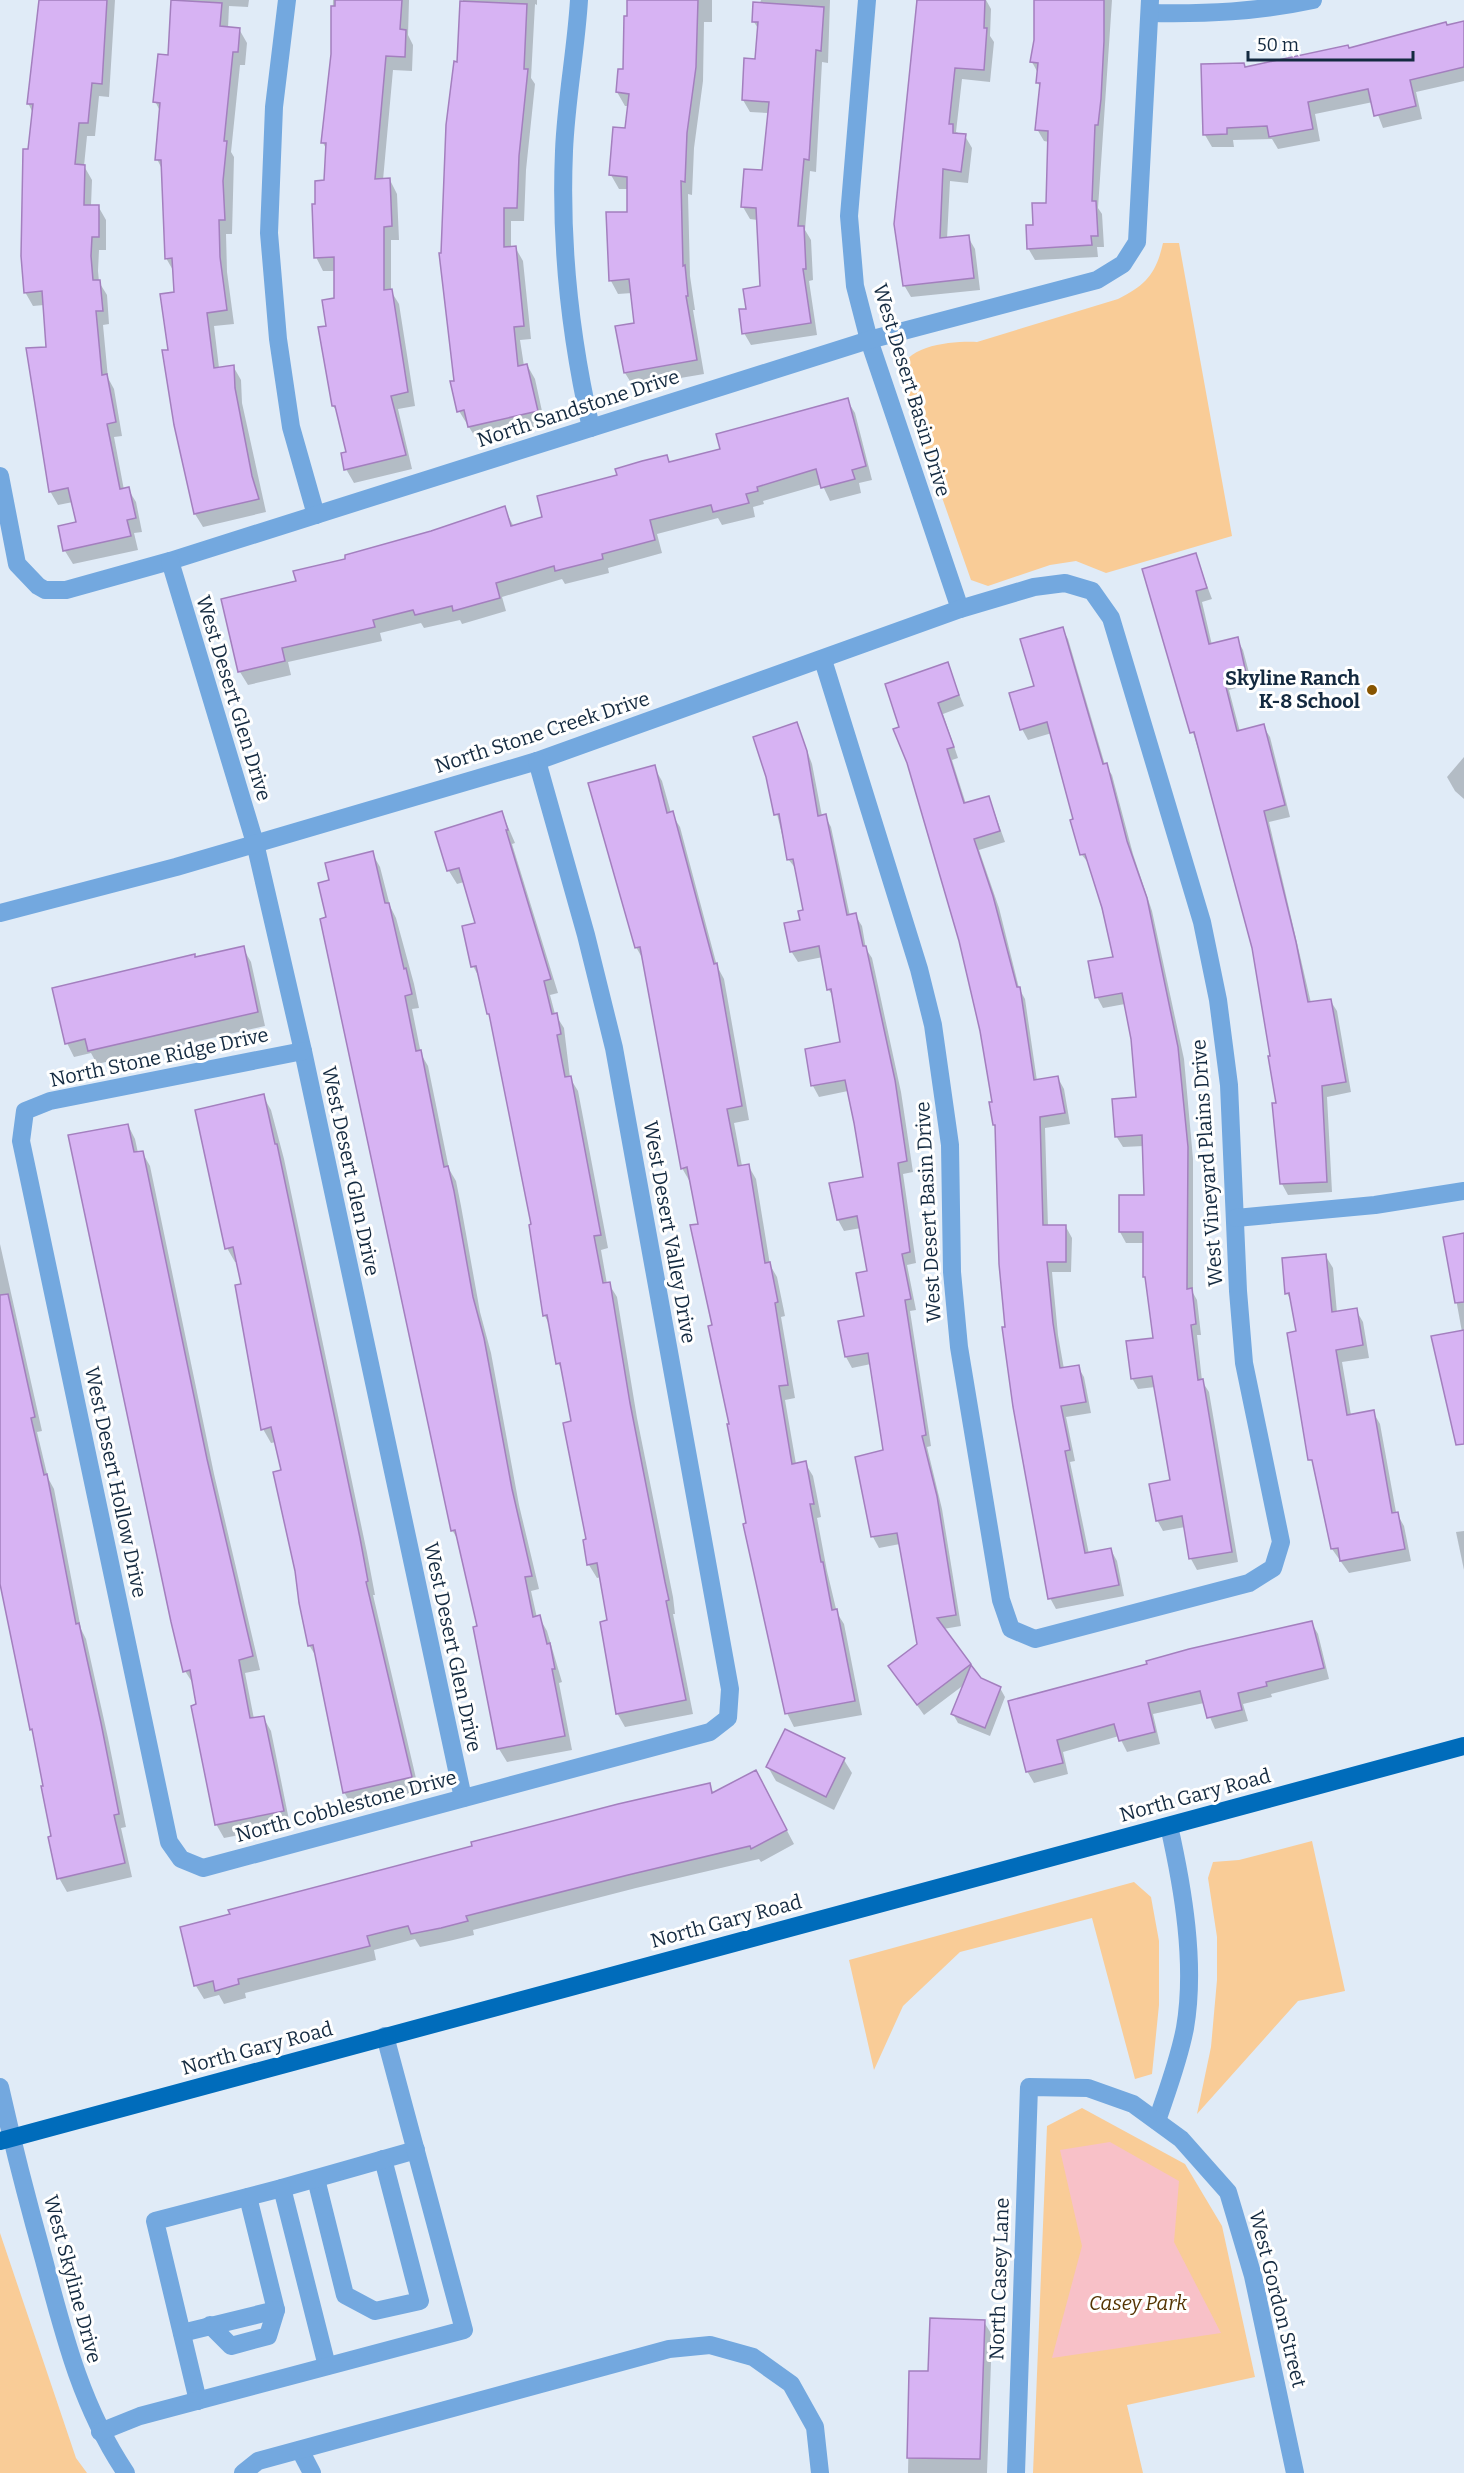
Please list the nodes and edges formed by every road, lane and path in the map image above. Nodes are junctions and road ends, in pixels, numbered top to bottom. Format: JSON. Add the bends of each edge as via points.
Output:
{"nodes":[{"id":1,"x":287,"y":0,"type":"edge"},
{"id":2,"x":579,"y":0,"type":"edge"},
{"id":3,"x":867,"y":0,"type":"edge"},
{"id":4,"x":1313,"y":0,"type":"edge"},
{"id":5,"x":1150,"y":6,"type":"edge"},
{"id":6,"x":869,"y":340,"type":"junction"},
{"id":7,"x":591,"y":428,"type":"junction"},
{"id":8,"x":0,"y":476,"type":"edge"},
{"id":9,"x":316,"y":515,"type":"junction"},
{"id":10,"x":170,"y":561,"type":"junction"},
{"id":11,"x":1092,"y":591,"type":"joint"},
{"id":12,"x":960,"y":609,"type":"junction"},
{"id":13,"x":824,"y":660,"type":"junction"},
{"id":14,"x":537,"y":761,"type":"junction"},
{"id":15,"x":255,"y":843,"type":"junction"},
{"id":16,"x":0,"y":913,"type":"edge"},
{"id":17,"x":303,"y":1051,"type":"junction"},
{"id":18,"x":25,"y":1111,"type":"joint"},
{"id":19,"x":1464,"y":1191,"type":"edge"},
{"id":20,"x":1236,"y":1218,"type":"junction"},
{"id":21,"x":1273,"y":1568,"type":"joint"},
{"id":22,"x":728,"y":1718,"type":"joint"},
{"id":23,"x":1464,"y":1746,"type":"edge"},
{"id":24,"x":463,"y":1798,"type":"junction"},
{"id":25,"x":1169,"y":1826,"type":"junction"},
{"id":26,"x":181,"y":1859,"type":"joint"},
{"id":27,"x":386,"y":2036,"type":"junction"},
{"id":28,"x":0,"y":2087,"type":"edge"},
{"id":29,"x":1029,"y":2087,"type":"joint"},
{"id":30,"x":1156,"y":2121,"type":"junction"},
{"id":31,"x":5,"y":2139,"type":"edge"},
{"id":32,"x":416,"y":2150,"type":"junction"},
{"id":33,"x":383,"y":2159,"type":"junction"},
{"id":34,"x":316,"y":2179,"type":"junction"},
{"id":35,"x":282,"y":2188,"type":"junction"},
{"id":36,"x":248,"y":2197,"type":"junction"},
{"id":37,"x":276,"y":2310,"type":"junction"},
{"id":38,"x":210,"y":2325,"type":"junction"},
{"id":39,"x":182,"y":2333,"type":"junction"},
{"id":40,"x":327,"y":2366,"type":"junction"},
{"id":41,"x":198,"y":2400,"type":"junction"},
{"id":42,"x":100,"y":2432,"type":"junction"},
{"id":43,"x":300,"y":2450,"type":"junction"},
{"id":44,"x":126,"y":2473,"type":"edge"},
{"id":45,"x":243,"y":2473,"type":"edge"},
{"id":46,"x":312,"y":2473,"type":"edge"},
{"id":47,"x":820,"y":2473,"type":"edge"},
{"id":48,"x":1016,"y":2473,"type":"edge"},
{"id":49,"x":1295,"y":2473,"type":"edge"}],
"edges":[{"from":1,"to":9,"type":"street","via":[[274,106],[268,233],[291,427]]},
{"from":2,"to":7,"type":"street","via":[[564,149],[564,254],[573,342]]},
{"from":3,"to":6,"type":"street","name":"West Desert Basin Drive","via":[[849,216],[855,286]]},
{"from":4,"to":5,"type":"street","via":[[1224,14]]},
{"from":5,"to":6,"type":"street","name":"North Sandstone Drive","via":[[1137,242],[1123,264],[1096,279]]},
{"from":6,"to":7,"type":"street","name":"North Sandstone Drive"},
{"from":6,"to":12,"type":"street","name":"West Desert Basin Drive"},
{"from":7,"to":9,"type":"street","name":"North Sandstone Drive"},
{"from":8,"to":10,"type":"street","name":"North Sandstone Drive","via":[[17,564],[45,590],[66,590]]},
{"from":9,"to":10,"type":"street","name":"North Sandstone Drive"},
{"from":10,"to":15,"type":"street","name":"West Desert Glen Drive"},
{"from":11,"to":12,"type":"street","name":"North Stone Creek Drive","via":[[1065,583],[1034,587]]},
{"from":11,"to":20,"type":"street","name":"West Vineyard Plains Drive","via":[[1111,618],[1202,922],[1218,1000],[1229,1085]]},
{"from":12,"to":13,"type":"street","name":"North Stone Creek Drive"},
{"from":13,"to":14,"type":"street","name":"North Stone Creek Drive"},
{"from":13,"to":21,"type":"street","name":"West Desert Basin Drive","via":[[920,969],[933,1025],[950,1145],[952,1272],[959,1347],[1002,1600],[1011,1629],[1035,1639],[1249,1583]]},
{"from":14,"to":15,"type":"street","name":"North Stone Creek Drive"},
{"from":14,"to":22,"type":"street","name":"West Desert Valley Drive","via":[[614,1048],[730,1689]]},
{"from":15,"to":16,"type":"street","name":"North Stone Creek Drive"},
{"from":15,"to":17,"type":"street","name":"West Desert Glen Drive"},
{"from":17,"to":18,"type":"street","name":"North Stone Ridge Drive","via":[[50,1101]]},
{"from":17,"to":24,"type":"street","name":"West Desert Glen Drive"},
{"from":18,"to":26,"type":"street","name":"West Desert Hollow Drive","via":[[21,1141],[169,1842]]},
{"from":19,"to":20,"type":"street","via":[[1375,1205]]},
{"from":20,"to":21,"type":"street","name":"West Vineyard Plains Drive","via":[[1244,1363],[1281,1542]]},
{"from":22,"to":24,"type":"street","name":"North Cobblestone Drive","via":[[710,1732]]},
{"from":23,"to":25,"type":"main road","name":"North Gary Road"},
{"from":24,"to":26,"type":"street","name":"North Cobblestone Drive","via":[[203,1868]]},
{"from":25,"to":27,"type":"main road","name":"North Gary Road"},
{"from":25,"to":30,"type":"street","via":[[1188,1948],[1186,2000],[1180,2046]]},
{"from":27,"to":31,"type":"main road","name":"North Gary Road"},
{"from":27,"to":32,"type":"street"},
{"from":28,"to":31,"type":"street","name":"West Skyline Drive"},
{"from":29,"to":30,"type":"street","name":"West Gordon Street","via":[[1088,2088],[1133,2104]]},
{"from":29,"to":48,"type":"street","name":"North Casey Lane"},
{"from":30,"to":49,"type":"street","name":"West Gordon Street","via":[[1181,2139],[1228,2192],[1253,2276]]},
{"from":31,"to":42,"type":"street","name":"West Skyline Drive","via":[[62,2332]]},
{"from":32,"to":33,"type":"street"},
{"from":32,"to":40,"type":"street","via":[[464,2330]]},
{"from":33,"to":34,"type":"street"},
{"from":33,"to":34,"type":"street","via":[[420,2301],[375,2311],[345,2295]]},
{"from":34,"to":35,"type":"street"},
{"from":35,"to":36,"type":"street"},
{"from":35,"to":40,"type":"street"},
{"from":36,"to":37,"type":"street"},
{"from":36,"to":39,"type":"street","via":[[154,2221]]},
{"from":37,"to":38,"type":"street"},
{"from":37,"to":38,"type":"street","via":[[268,2336],[231,2346]]},
{"from":38,"to":39,"type":"street"},
{"from":39,"to":41,"type":"street"},
{"from":40,"to":41,"type":"street"},
{"from":41,"to":42,"type":"street"},
{"from":42,"to":44,"type":"street","name":"West Skyline Drive"},
{"from":43,"to":45,"type":"street","via":[[258,2461]]},
{"from":43,"to":46,"type":"street"},
{"from":43,"to":47,"type":"street","via":[[669,2349],[710,2345],[753,2356],[791,2384],[815,2427]]}]}
